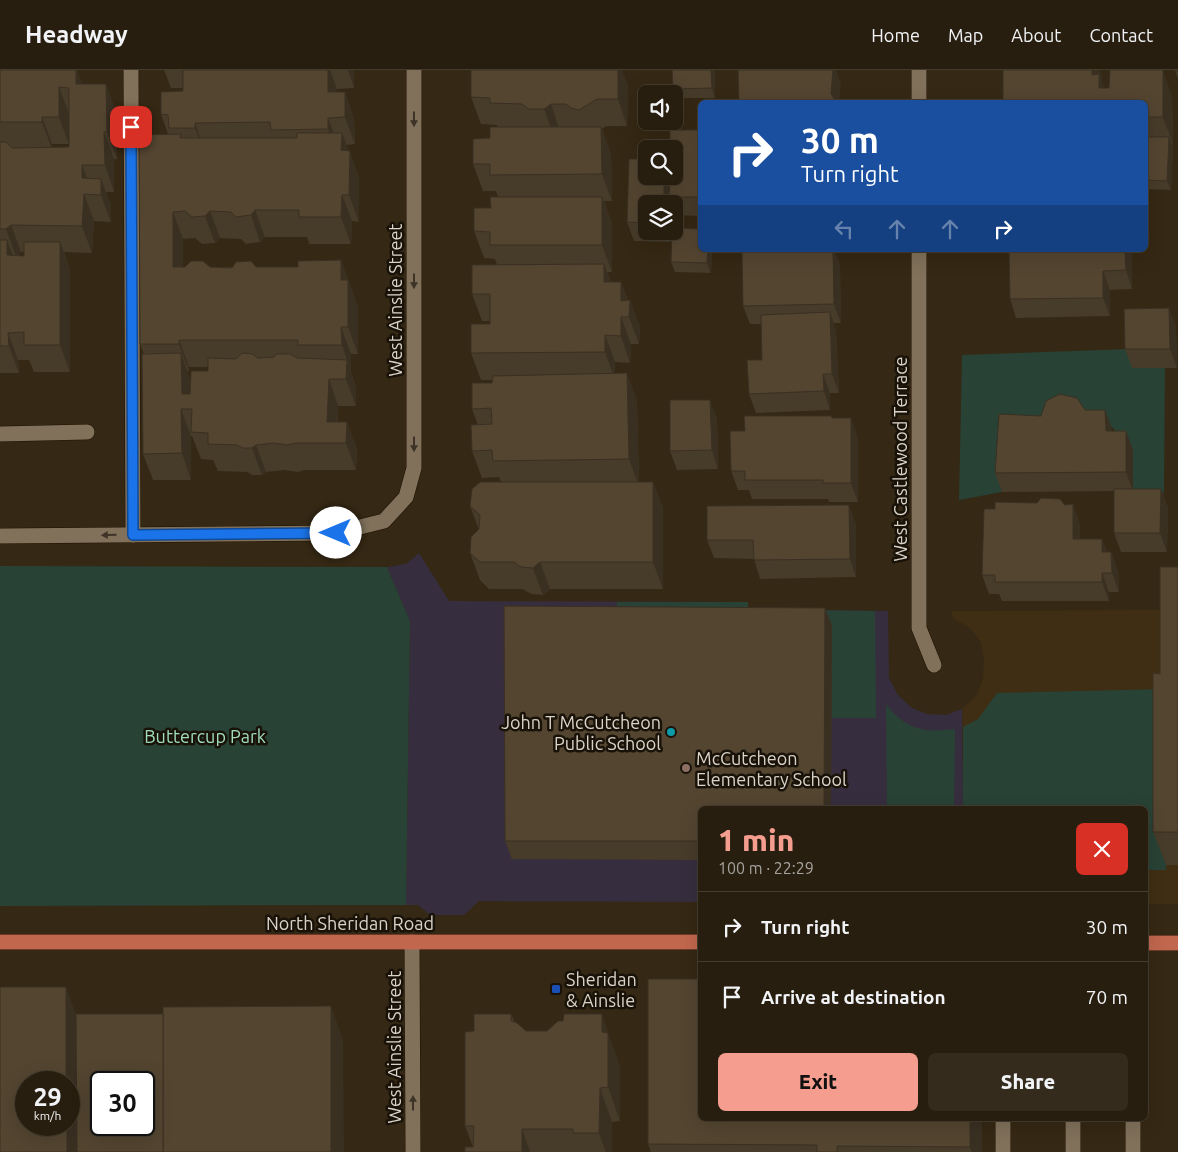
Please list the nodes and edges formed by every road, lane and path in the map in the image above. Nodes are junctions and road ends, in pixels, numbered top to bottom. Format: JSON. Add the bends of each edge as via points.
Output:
{"nodes":[{"id":1,"x":131,"y":70,"type":"edge"},
{"id":2,"x":414,"y":70,"type":"edge"},
{"id":3,"x":919,"y":70,"type":"edge"},
{"id":4,"x":919,"y":100,"type":"edge"},
{"id":5,"x":919,"y":252,"type":"edge"},
{"id":6,"x":86,"y":432,"type":"dead end"},
{"id":7,"x":0,"y":434,"type":"edge"},
{"id":8,"x":133,"y":535,"type":"junction"},
{"id":9,"x":0,"y":536,"type":"edge"},
{"id":10,"x":934,"y":666,"type":"dead end"},
{"id":11,"x":0,"y":942,"type":"edge"},
{"id":12,"x":412,"y":942,"type":"junction"},
{"id":13,"x":698,"y":942,"type":"edge"},
{"id":14,"x":1148,"y":942,"type":"edge"},
{"id":15,"x":1178,"y":943,"type":"edge"},
{"id":16,"x":1003,"y":1121,"type":"edge"},
{"id":17,"x":1072,"y":1121,"type":"edge"},
{"id":18,"x":1133,"y":1121,"type":"edge"},
{"id":19,"x":413,"y":1152,"type":"edge"},
{"id":20,"x":1003,"y":1152,"type":"edge"},
{"id":21,"x":1072,"y":1152,"type":"edge"},
{"id":22,"x":1133,"y":1152,"type":"edge"}],
"edges":[{"from":1,"to":8,"type":"street"},
{"from":2,"to":8,"type":"street","name":"West Ainslie Street","one_way":true,"via":[[414,468],[406,497],[384,521],[336,533]]},
{"from":3,"to":4,"type":"street"},
{"from":5,"to":10,"type":"street","name":"West Castlewood Terrace","via":[[919,628]]},
{"from":6,"to":7,"type":"street"},
{"from":8,"to":9,"type":"street","one_way":true},
{"from":11,"to":12,"type":"main road","name":"North Sheridan Road"},
{"from":12,"to":13,"type":"main road","name":"North Sheridan Road"},
{"from":19,"to":12,"type":"street","name":"West Ainslie Street","one_way":true},
{"from":14,"to":15,"type":"main road"},
{"from":16,"to":20,"type":"street"},
{"from":17,"to":21,"type":"street"},
{"from":18,"to":22,"type":"street"}]}
